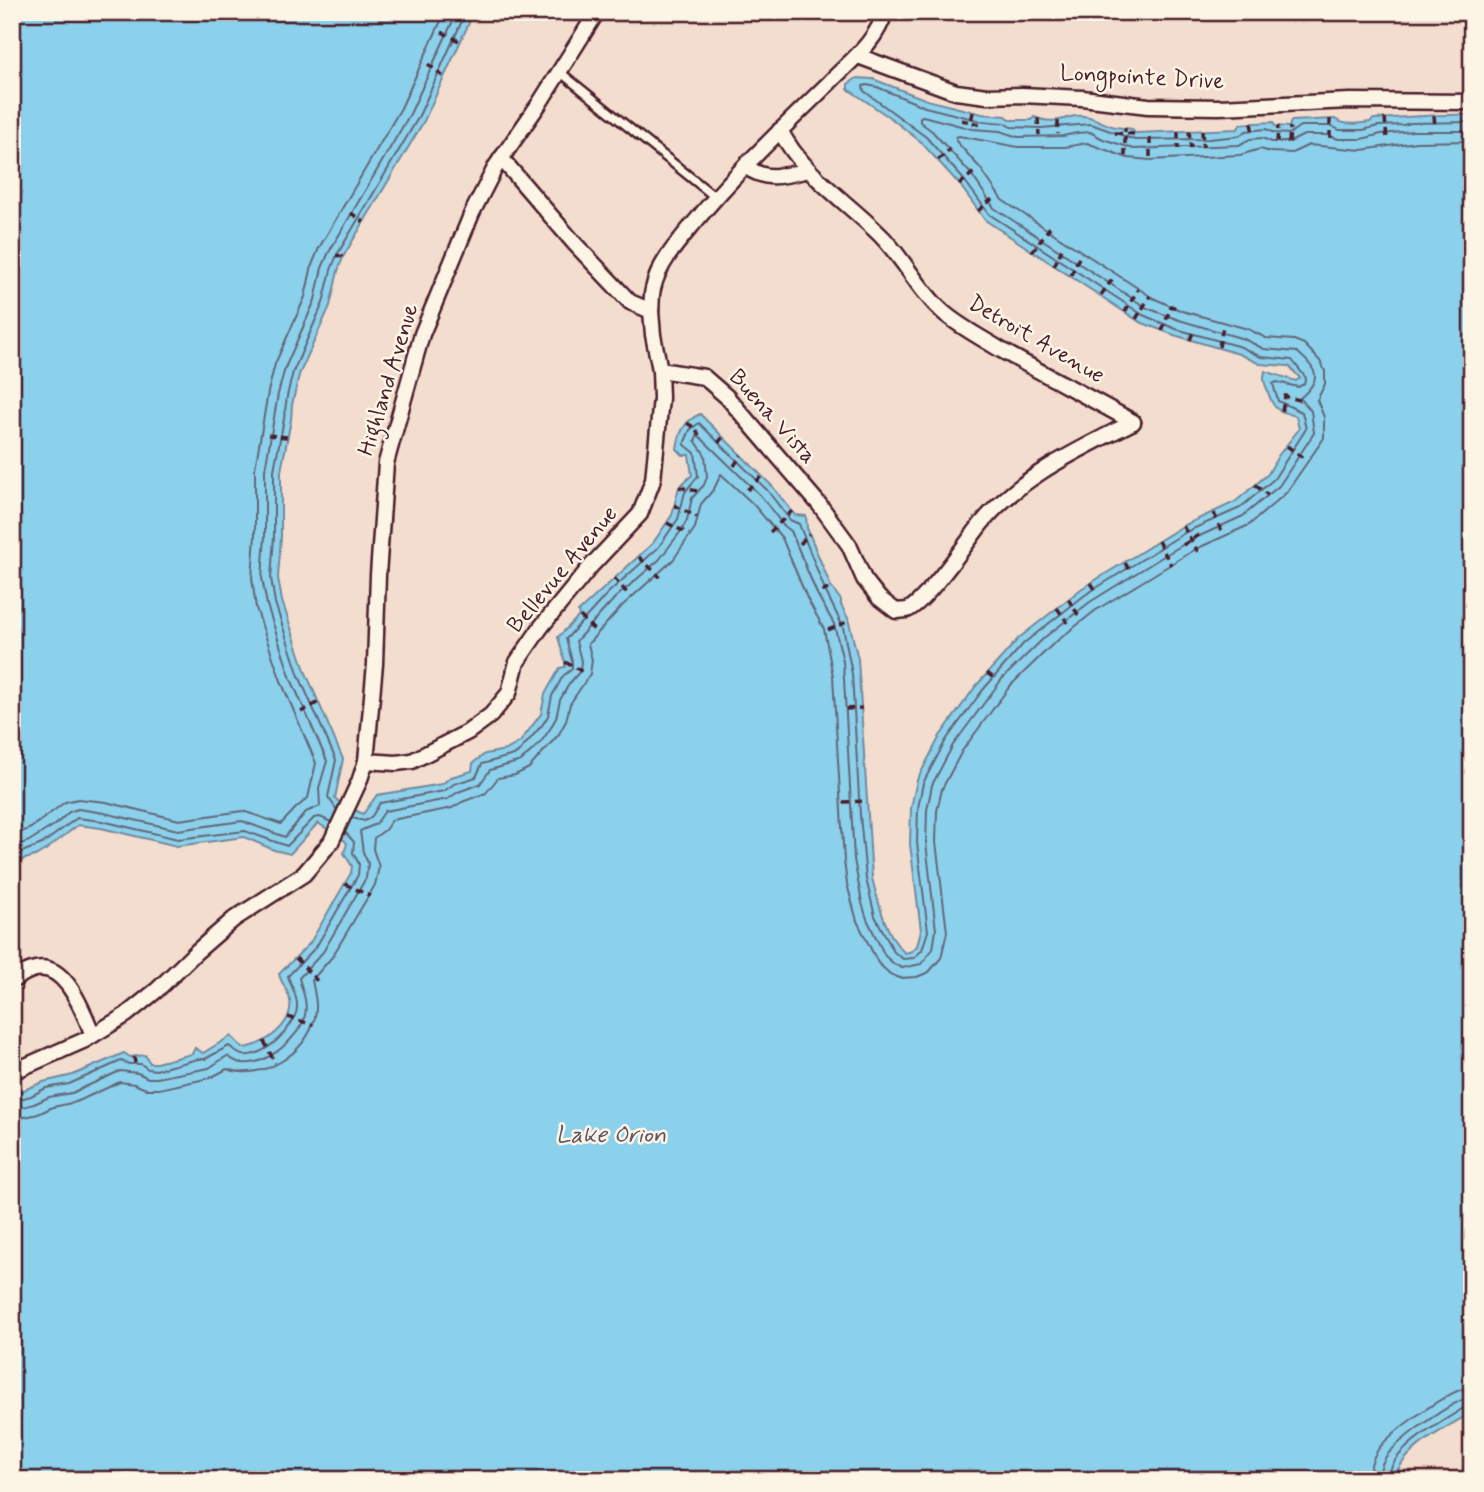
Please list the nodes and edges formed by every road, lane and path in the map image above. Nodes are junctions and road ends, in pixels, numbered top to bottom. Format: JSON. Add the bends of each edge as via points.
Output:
{"nodes":[{"id":1,"x":597,"y":12,"type":"edge"},
{"id":2,"x":885,"y":12,"type":"edge"},
{"id":3,"x":442,"y":32,"type":"dead end"},
{"id":4,"x":461,"y":42,"type":"dead end"},
{"id":5,"x":858,"y":56,"type":"junction"},
{"id":6,"x":428,"y":64,"type":"dead end"},
{"id":7,"x":559,"y":71,"type":"junction"},
{"id":8,"x":445,"y":78,"type":"dead end"},
{"id":9,"x":1472,"y":102,"type":"edge"},
{"id":10,"x":973,"y":112,"type":"dead end"},
{"id":11,"x":1434,"y":114,"type":"dead end"},
{"id":12,"x":1038,"y":118,"type":"dead end"},
{"id":13,"x":1385,"y":118,"type":"dead end"},
{"id":14,"x":1330,"y":119,"type":"dead end"},
{"id":15,"x":961,"y":120,"type":"dead end"},
{"id":16,"x":1058,"y":121,"type":"dead end"},
{"id":17,"x":971,"y":122,"type":"junction"},
{"id":18,"x":1251,"y":123,"type":"dead end"},
{"id":19,"x":981,"y":125,"type":"dead end"},
{"id":20,"x":1278,"y":126,"type":"dead end"},
{"id":21,"x":1435,"y":126,"type":"dead end"},
{"id":22,"x":1290,"y":127,"type":"dead end"},
{"id":23,"x":780,"y":130,"type":"junction"},
{"id":24,"x":1125,"y":131,"type":"junction"},
{"id":25,"x":1189,"y":131,"type":"dead end"},
{"id":26,"x":1202,"y":131,"type":"dead end"},
{"id":27,"x":1178,"y":132,"type":"dead end"},
{"id":28,"x":1115,"y":133,"type":"dead end"},
{"id":29,"x":1150,"y":133,"type":"dead end"},
{"id":30,"x":1253,"y":133,"type":"dead end"},
{"id":31,"x":1058,"y":134,"type":"dead end"},
{"id":32,"x":1135,"y":134,"type":"dead end"},
{"id":33,"x":1039,"y":135,"type":"dead end"},
{"id":34,"x":1387,"y":140,"type":"dead end"},
{"id":35,"x":1330,"y":141,"type":"dead end"},
{"id":36,"x":1277,"y":142,"type":"dead end"},
{"id":37,"x":1289,"y":142,"type":"dead end"},
{"id":38,"x":1203,"y":147,"type":"dead end"},
{"id":39,"x":1191,"y":148,"type":"dead end"},
{"id":40,"x":950,"y":149,"type":"dead end"},
{"id":41,"x":1178,"y":149,"type":"dead end"},
{"id":42,"x":1125,"y":156,"type":"dead end"},
{"id":43,"x":1150,"y":157,"type":"dead end"},
{"id":44,"x":501,"y":158,"type":"junction"},
{"id":45,"x":938,"y":160,"type":"dead end"},
{"id":46,"x":745,"y":166,"type":"junction"},
{"id":47,"x":808,"y":170,"type":"junction"},
{"id":48,"x":974,"y":172,"type":"dead end"},
{"id":49,"x":959,"y":185,"type":"dead end"},
{"id":50,"x":715,"y":197,"type":"junction"},
{"id":51,"x":992,"y":199,"type":"dead end"},
{"id":52,"x":978,"y":211,"type":"dead end"},
{"id":53,"x":351,"y":213,"type":"dead end"},
{"id":54,"x":364,"y":222,"type":"dead end"},
{"id":55,"x":1050,"y":228,"type":"dead end"},
{"id":56,"x":1062,"y":249,"type":"dead end"},
{"id":57,"x":1032,"y":252,"type":"dead end"},
{"id":58,"x":1081,"y":253,"type":"dead end"},
{"id":59,"x":336,"y":255,"type":"dead end"},
{"id":60,"x":343,"y":257,"type":"dead end"},
{"id":61,"x":1054,"y":266,"type":"dead end"},
{"id":62,"x":1072,"y":275,"type":"dead end"},
{"id":63,"x":1114,"y":277,"type":"dead end"},
{"id":64,"x":1138,"y":289,"type":"dead end"},
{"id":65,"x":1101,"y":295,"type":"dead end"},
{"id":66,"x":1150,"y":296,"type":"dead end"},
{"id":67,"x":1179,"y":309,"type":"dead end"},
{"id":68,"x":651,"y":311,"type":"junction"},
{"id":69,"x":1125,"y":312,"type":"dead end"},
{"id":70,"x":1136,"y":319,"type":"dead end"},
{"id":71,"x":1223,"y":326,"type":"dead end"},
{"id":72,"x":1194,"y":330,"type":"dead end"},
{"id":73,"x":1162,"y":331,"type":"dead end"},
{"id":74,"x":1190,"y":340,"type":"dead end"},
{"id":75,"x":1219,"y":347,"type":"dead end"},
{"id":76,"x":660,"y":370,"type":"junction"},
{"id":77,"x":1303,"y":401,"type":"dead end"},
{"id":78,"x":1282,"y":411,"type":"dead end"},
{"id":79,"x":687,"y":423,"type":"dead end"},
{"id":80,"x":268,"y":435,"type":"dead end"},
{"id":81,"x":699,"y":435,"type":"dead end"},
{"id":82,"x":724,"y":436,"type":"dead end"},
{"id":83,"x":288,"y":437,"type":"dead end"},
{"id":84,"x":718,"y":443,"type":"dead end"},
{"id":85,"x":1287,"y":446,"type":"dead end"},
{"id":86,"x":741,"y":455,"type":"dead end"},
{"id":87,"x":1303,"y":458,"type":"dead end"},
{"id":88,"x":734,"y":466,"type":"dead end"},
{"id":89,"x":762,"y":476,"type":"dead end"},
{"id":90,"x":1255,"y":485,"type":"dead end"},
{"id":91,"x":679,"y":487,"type":"dead end"},
{"id":92,"x":747,"y":490,"type":"dead end"},
{"id":93,"x":697,"y":491,"type":"dead end"},
{"id":94,"x":1268,"y":495,"type":"dead end"},
{"id":95,"x":674,"y":505,"type":"dead end"},
{"id":96,"x":792,"y":511,"type":"dead end"},
{"id":97,"x":1214,"y":513,"type":"dead end"},
{"id":98,"x":697,"y":517,"type":"dead end"},
{"id":99,"x":667,"y":523,"type":"dead end"},
{"id":100,"x":1183,"y":526,"type":"dead end"},
{"id":101,"x":770,"y":533,"type":"dead end"},
{"id":102,"x":1222,"y":533,"type":"dead end"},
{"id":103,"x":689,"y":534,"type":"dead end"},
{"id":104,"x":809,"y":534,"type":"dead end"},
{"id":105,"x":1200,"y":534,"type":"dead end"},
{"id":106,"x":1191,"y":540,"type":"junction"},
{"id":107,"x":1158,"y":541,"type":"dead end"},
{"id":108,"x":800,"y":544,"type":"dead end"},
{"id":109,"x":1183,"y":545,"type":"dead end"},
{"id":110,"x":1198,"y":552,"type":"dead end"},
{"id":111,"x":639,"y":557,"type":"dead end"},
{"id":112,"x":1125,"y":563,"type":"dead end"},
{"id":113,"x":1171,"y":565,"type":"dead end"},
{"id":114,"x":1131,"y":573,"type":"dead end"},
{"id":115,"x":660,"y":577,"type":"dead end"},
{"id":116,"x":614,"y":579,"type":"dead end"},
{"id":117,"x":1091,"y":583,"type":"dead end"},
{"id":118,"x":831,"y":587,"type":"dead end"},
{"id":119,"x":822,"y":592,"type":"dead end"},
{"id":120,"x":1097,"y":592,"type":"dead end"},
{"id":121,"x":628,"y":594,"type":"dead end"},
{"id":122,"x":1068,"y":599,"type":"dead end"},
{"id":123,"x":1057,"y":608,"type":"dead end"},
{"id":124,"x":896,"y":611,"type":"joint"},
{"id":125,"x":580,"y":616,"type":"dead end"},
{"id":126,"x":1079,"y":616,"type":"dead end"},
{"id":127,"x":849,"y":621,"type":"dead end"},
{"id":128,"x":1068,"y":624,"type":"dead end"},
{"id":129,"x":594,"y":629,"type":"dead end"},
{"id":130,"x":828,"y":630,"type":"dead end"},
{"id":131,"x":565,"y":662,"type":"dead end"},
{"id":132,"x":583,"y":672,"type":"dead end"},
{"id":133,"x":987,"y":673,"type":"dead end"},
{"id":134,"x":994,"y":678,"type":"dead end"},
{"id":135,"x":319,"y":702,"type":"dead end"},
{"id":136,"x":862,"y":708,"type":"dead end"},
{"id":137,"x":846,"y":709,"type":"dead end"},
{"id":138,"x":301,"y":712,"type":"dead end"},
{"id":139,"x":366,"y":761,"type":"junction"},
{"id":140,"x":866,"y":801,"type":"dead end"},
{"id":141,"x":843,"y":802,"type":"dead end"},
{"id":142,"x":345,"y":884,"type":"dead end"},
{"id":143,"x":370,"y":896,"type":"dead end"},
{"id":144,"x":296,"y":958,"type":"dead end"},
{"id":145,"x":12,"y":981,"type":"edge"},
{"id":146,"x":320,"y":984,"type":"dead end"},
{"id":147,"x":288,"y":1017,"type":"dead end"},
{"id":148,"x":313,"y":1025,"type":"dead end"},
{"id":149,"x":93,"y":1035,"type":"junction"},
{"id":150,"x":264,"y":1041,"type":"dead end"},
{"id":151,"x":275,"y":1063,"type":"dead end"},
{"id":152,"x":12,"y":1072,"type":"edge"}],
"edges":[{"from":1,"to":7,"type":"street","name":"Highland Avenue"},
{"from":2,"to":5,"type":"street"},
{"from":3,"to":4,"type":"path"},
{"from":5,"to":9,"type":"street","name":"Longpointe Drive","via":[[956,92],[987,96],[1219,107]]},
{"from":5,"to":23,"type":"street"},
{"from":6,"to":8,"type":"path"},
{"from":7,"to":44,"type":"street","name":"Highland Avenue"},
{"from":7,"to":50,"type":"lane"},
{"from":10,"to":17,"type":"path"},
{"from":11,"to":21,"type":"path"},
{"from":12,"to":33,"type":"path"},
{"from":13,"to":34,"type":"path"},
{"from":14,"to":35,"type":"path"},
{"from":15,"to":17,"type":"path"},
{"from":16,"to":31,"type":"path"},
{"from":17,"to":19,"type":"path"},
{"from":18,"to":30,"type":"path"},
{"from":20,"to":36,"type":"path"},
{"from":22,"to":37,"type":"path"},
{"from":23,"to":46,"type":"street"},
{"from":23,"to":47,"type":"street","name":"Detroit Avenue"},
{"from":24,"to":28,"type":"path"},
{"from":24,"to":32,"type":"path"},
{"from":24,"to":42,"type":"path"},
{"from":25,"to":39,"type":"path"},
{"from":26,"to":38,"type":"path"},
{"from":27,"to":41,"type":"path"},
{"from":29,"to":43,"type":"path"},
{"from":40,"to":45,"type":"path"},
{"from":44,"to":68,"type":"street","via":[[630,302]]},
{"from":44,"to":139,"type":"street","name":"Highland Avenue","via":[[472,213],[422,334],[386,463]]},
{"from":46,"to":47,"type":"street","via":[[767,177]]},
{"from":46,"to":50,"type":"street"},
{"from":47,"to":124,"type":"street","name":"Detroit Avenue","via":[[882,236],[914,281],[945,313],[1133,422],[1018,487],[992,510],[927,593],[906,610]]},
{"from":48,"to":49,"type":"path"},
{"from":50,"to":68,"type":"street","via":[[662,268],[653,289]]},
{"from":51,"to":52,"type":"path"},
{"from":53,"to":54,"type":"path"},
{"from":55,"to":57,"type":"path"},
{"from":56,"to":61,"type":"path"},
{"from":58,"to":62,"type":"path"},
{"from":59,"to":60,"type":"path"},
{"from":63,"to":65,"type":"path"},
{"from":64,"to":69,"type":"path"},
{"from":66,"to":70,"type":"path"},
{"from":67,"to":73,"type":"path","via":[[1171,306]]},
{"from":68,"to":76,"type":"street"},
{"from":71,"to":75,"type":"path"},
{"from":72,"to":74,"type":"path"},
{"from":76,"to":124,"type":"street","name":"Buena Vista","via":[[704,377],[727,397],[819,504],[849,545],[864,579]]},
{"from":76,"to":139,"type":"street","name":"Bellevue Avenue","via":[[662,398],[653,480],[640,514],[541,627],[517,662],[509,693],[491,715],[468,732],[412,761]]},
{"from":77,"to":78,"type":"path","via":[[1285,396]]},
{"from":79,"to":81,"type":"path"},
{"from":80,"to":83,"type":"path"},
{"from":82,"to":84,"type":"path"},
{"from":85,"to":87,"type":"path"},
{"from":86,"to":88,"type":"path"},
{"from":89,"to":92,"type":"path"},
{"from":90,"to":94,"type":"path"},
{"from":91,"to":93,"type":"path"},
{"from":95,"to":98,"type":"path"},
{"from":96,"to":101,"type":"path"},
{"from":97,"to":102,"type":"path"},
{"from":99,"to":103,"type":"path"},
{"from":100,"to":106,"type":"path"},
{"from":104,"to":108,"type":"path"},
{"from":105,"to":106,"type":"path"},
{"from":106,"to":109,"type":"path"},
{"from":106,"to":110,"type":"path"},
{"from":107,"to":113,"type":"path"},
{"from":111,"to":115,"type":"path"},
{"from":112,"to":114,"type":"path"},
{"from":116,"to":121,"type":"path"},
{"from":117,"to":120,"type":"path"},
{"from":118,"to":119,"type":"path"},
{"from":122,"to":126,"type":"path"},
{"from":123,"to":128,"type":"path"},
{"from":125,"to":129,"type":"path"},
{"from":127,"to":130,"type":"path"},
{"from":131,"to":132,"type":"path"},
{"from":133,"to":134,"type":"path"},
{"from":135,"to":138,"type":"path"},
{"from":136,"to":137,"type":"path"},
{"from":139,"to":149,"type":"street","via":[[331,842],[304,874],[233,919],[157,990]]},
{"from":140,"to":141,"type":"path"},
{"from":142,"to":143,"type":"path"},
{"from":144,"to":146,"type":"path"},
{"from":145,"to":149,"type":"street","via":[[32,969],[55,970]]},
{"from":147,"to":148,"type":"path"},
{"from":149,"to":152,"type":"street"},
{"from":150,"to":151,"type":"path"}]}
